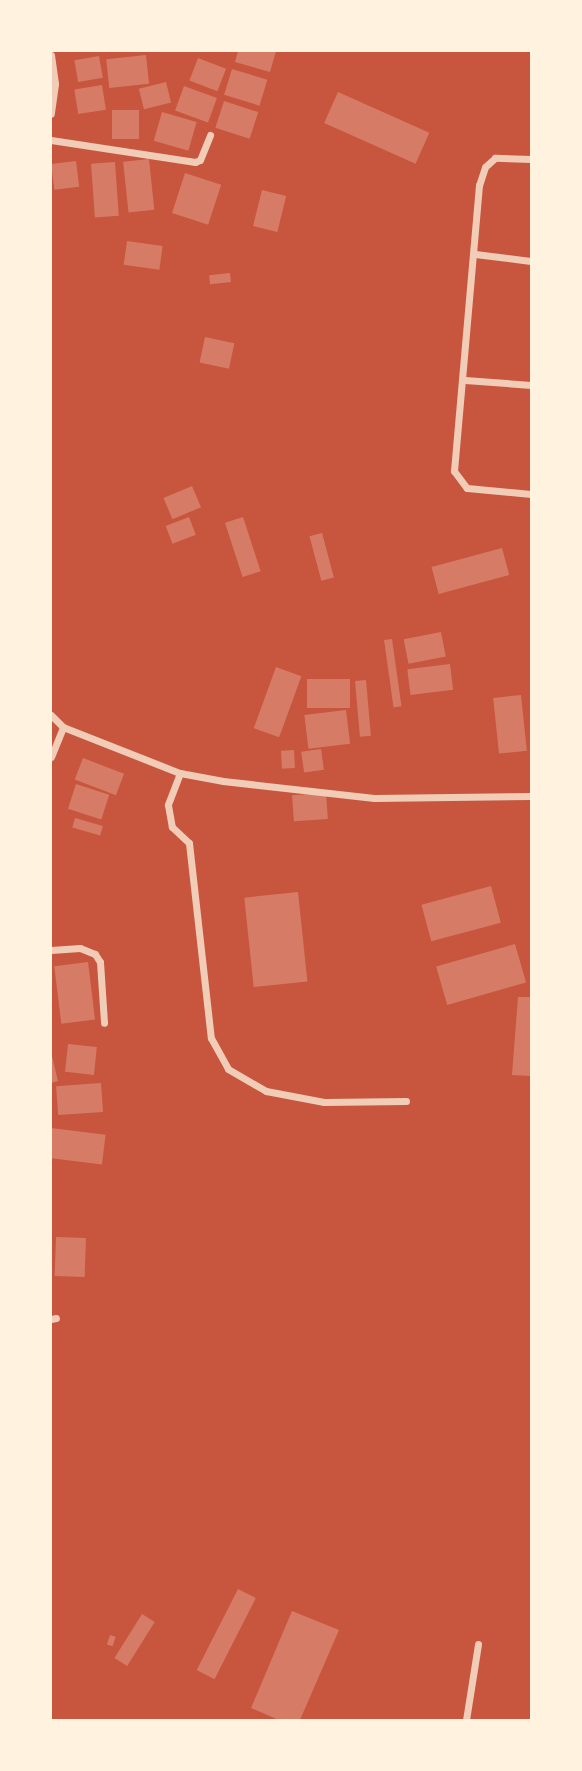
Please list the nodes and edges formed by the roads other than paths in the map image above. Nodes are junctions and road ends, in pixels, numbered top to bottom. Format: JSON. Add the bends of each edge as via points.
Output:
{"nodes":[{"id":1,"x":51,"y":55,"type":"edge"},
{"id":2,"x":51,"y":114,"type":"edge"},
{"id":3,"x":210,"y":135,"type":"dead end"},
{"id":4,"x":51,"y":140,"type":"edge"},
{"id":5,"x":531,"y":159,"type":"edge"},
{"id":6,"x":475,"y":254,"type":"junction"},
{"id":7,"x":531,"y":261,"type":"edge"},
{"id":8,"x":464,"y":380,"type":"junction"},
{"id":9,"x":531,"y":385,"type":"edge"},
{"id":10,"x":531,"y":494,"type":"edge"},
{"id":11,"x":51,"y":715,"type":"edge"},
{"id":12,"x":63,"y":727,"type":"junction"},
{"id":13,"x":51,"y":757,"type":"edge"},
{"id":14,"x":180,"y":773,"type":"junction"},
{"id":15,"x":531,"y":796,"type":"edge"},
{"id":16,"x":51,"y":950,"type":"edge"},
{"id":17,"x":104,"y":1023,"type":"dead end"},
{"id":18,"x":406,"y":1101,"type":"dead end"},
{"id":19,"x":478,"y":1644,"type":"dead end"},
{"id":20,"x":466,"y":1720,"type":"edge"}],
"edges":[{"from":1,"to":2,"type":"street","via":[[55,84]]},
{"from":3,"to":4,"type":"street","via":[[195,162]]},
{"from":5,"to":6,"type":"street","via":[[495,158],[485,167],[479,186]]},
{"from":6,"to":7,"type":"street"},
{"from":6,"to":8,"type":"street"},
{"from":8,"to":9,"type":"street"},
{"from":8,"to":10,"type":"street","via":[[456,478],[475,490]]},
{"from":11,"to":12,"type":"street"},
{"from":12,"to":13,"type":"street"},
{"from":12,"to":14,"type":"street"},
{"from":14,"to":15,"type":"street","via":[[374,798]]},
{"from":14,"to":18,"type":"street","via":[[168,805],[172,827],[189,843],[211,1038],[229,1069],[266,1091],[324,1102]]},
{"from":16,"to":17,"type":"street","via":[[80,948],[95,954],[100,962]]},
{"from":19,"to":20,"type":"street"}]}
